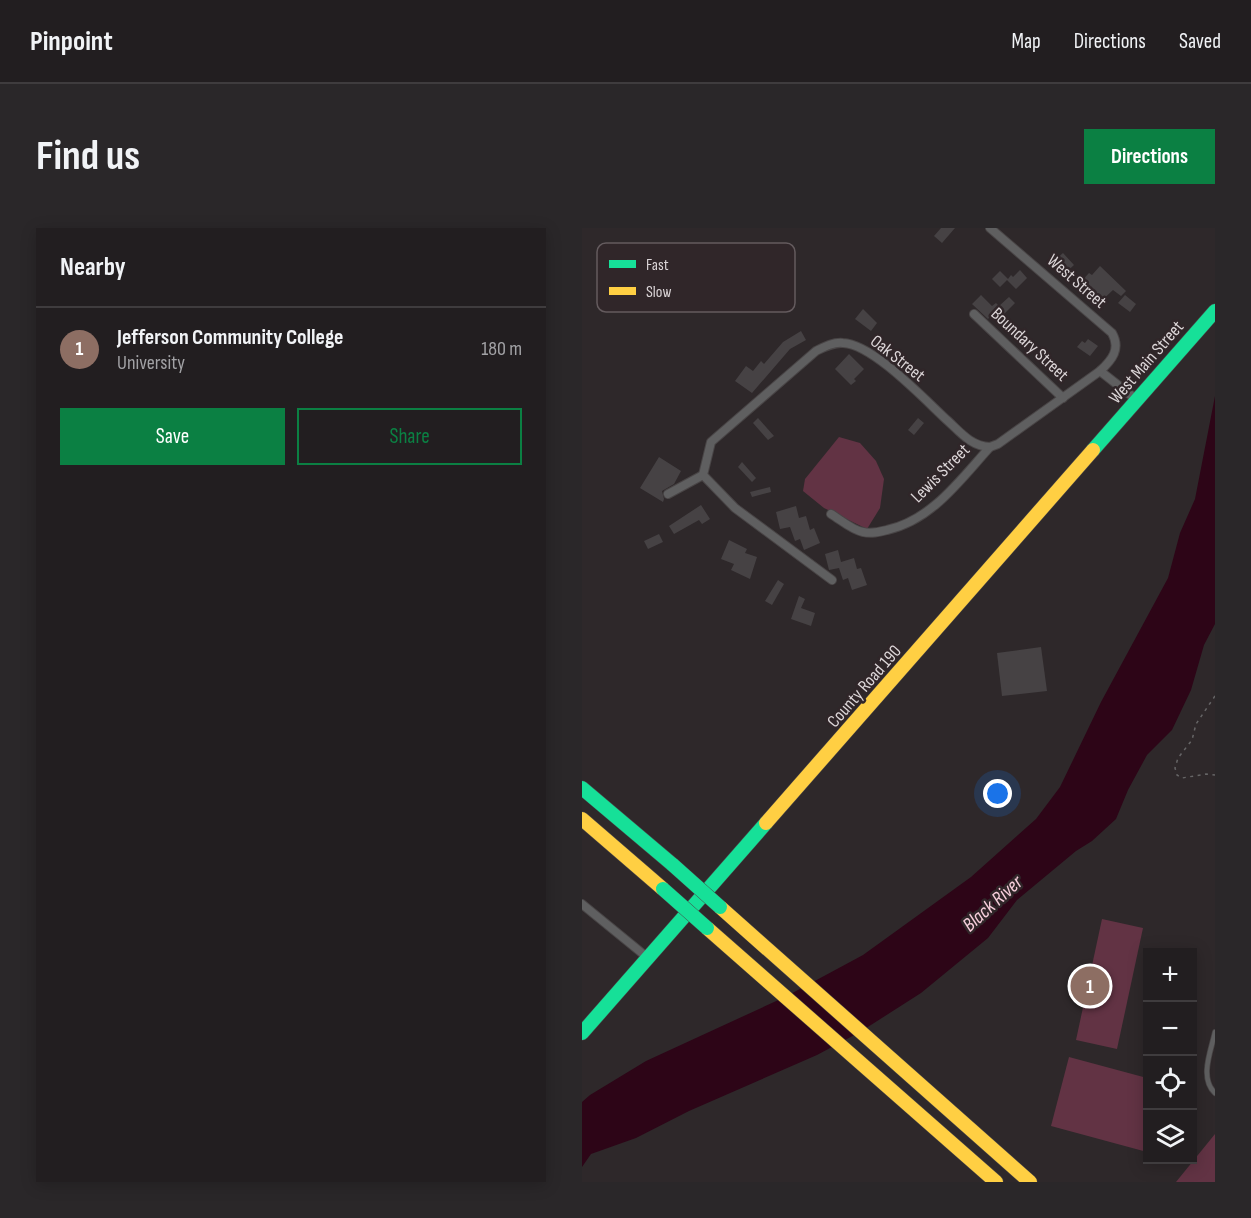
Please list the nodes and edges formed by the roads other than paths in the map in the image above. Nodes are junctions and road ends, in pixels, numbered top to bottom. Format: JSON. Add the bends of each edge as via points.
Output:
{"nodes":[{"id":1,"x":990,"y":228,"type":"edge"},
{"id":2,"x":1215,"y":310,"type":"edge"},
{"id":3,"x":974,"y":314,"type":"dead end"},
{"id":4,"x":1100,"y":371,"type":"junction"},
{"id":5,"x":1063,"y":398,"type":"junction"},
{"id":6,"x":1137,"y":400,"type":"junction"},
{"id":7,"x":1105,"y":436,"type":"joint"},
{"id":8,"x":990,"y":447,"type":"junction"},
{"id":9,"x":703,"y":475,"type":"junction"},
{"id":10,"x":668,"y":494,"type":"dead end"},
{"id":11,"x":831,"y":514,"type":"dead end"},
{"id":12,"x":832,"y":580,"type":"dead end"},
{"id":13,"x":582,"y":788,"type":"edge"},
{"id":14,"x":582,"y":819,"type":"edge"},
{"id":15,"x":582,"y":904,"type":"edge"},
{"id":16,"x":648,"y":958,"type":"junction"},
{"id":17,"x":1215,"y":1032,"type":"edge"},
{"id":18,"x":582,"y":1033,"type":"edge"},
{"id":19,"x":1215,"y":1093,"type":"edge"},
{"id":20,"x":996,"y":1182,"type":"edge"},
{"id":21,"x":1030,"y":1182,"type":"edge"}],
"edges":[{"from":1,"to":4,"type":"street","name":"West Street","via":[[1114,336],[1115,353]]},
{"from":2,"to":6,"type":"main road","name":"West Main Street"},
{"from":3,"to":5,"type":"street","name":"Boundary Street"},
{"from":4,"to":5,"type":"street","name":"Lewis Street"},
{"from":4,"to":6,"type":"street"},
{"from":5,"to":8,"type":"street","name":"Lewis Street"},
{"from":6,"to":7,"type":"main road","name":"West Main Street"},
{"from":7,"to":16,"type":"main road","name":"County Road 190"},
{"from":8,"to":9,"type":"street","name":"Oak Street","via":[[970,442],[874,356],[861,347],[844,343],[816,351],[711,442]]},
{"from":8,"to":11,"type":"street","name":"Lewis Street","via":[[931,509],[914,521],[878,532],[864,532]]},
{"from":9,"to":10,"type":"street"},
{"from":9,"to":12,"type":"street","via":[[735,508]]},
{"from":13,"to":21,"type":"main road","bridge":true},
{"from":14,"to":20,"type":"main road","bridge":true},
{"from":15,"to":16,"type":"street"},
{"from":16,"to":18,"type":"main road","name":"County Road 190"},
{"from":17,"to":19,"type":"lane","via":[[1206,1076]]}]}
